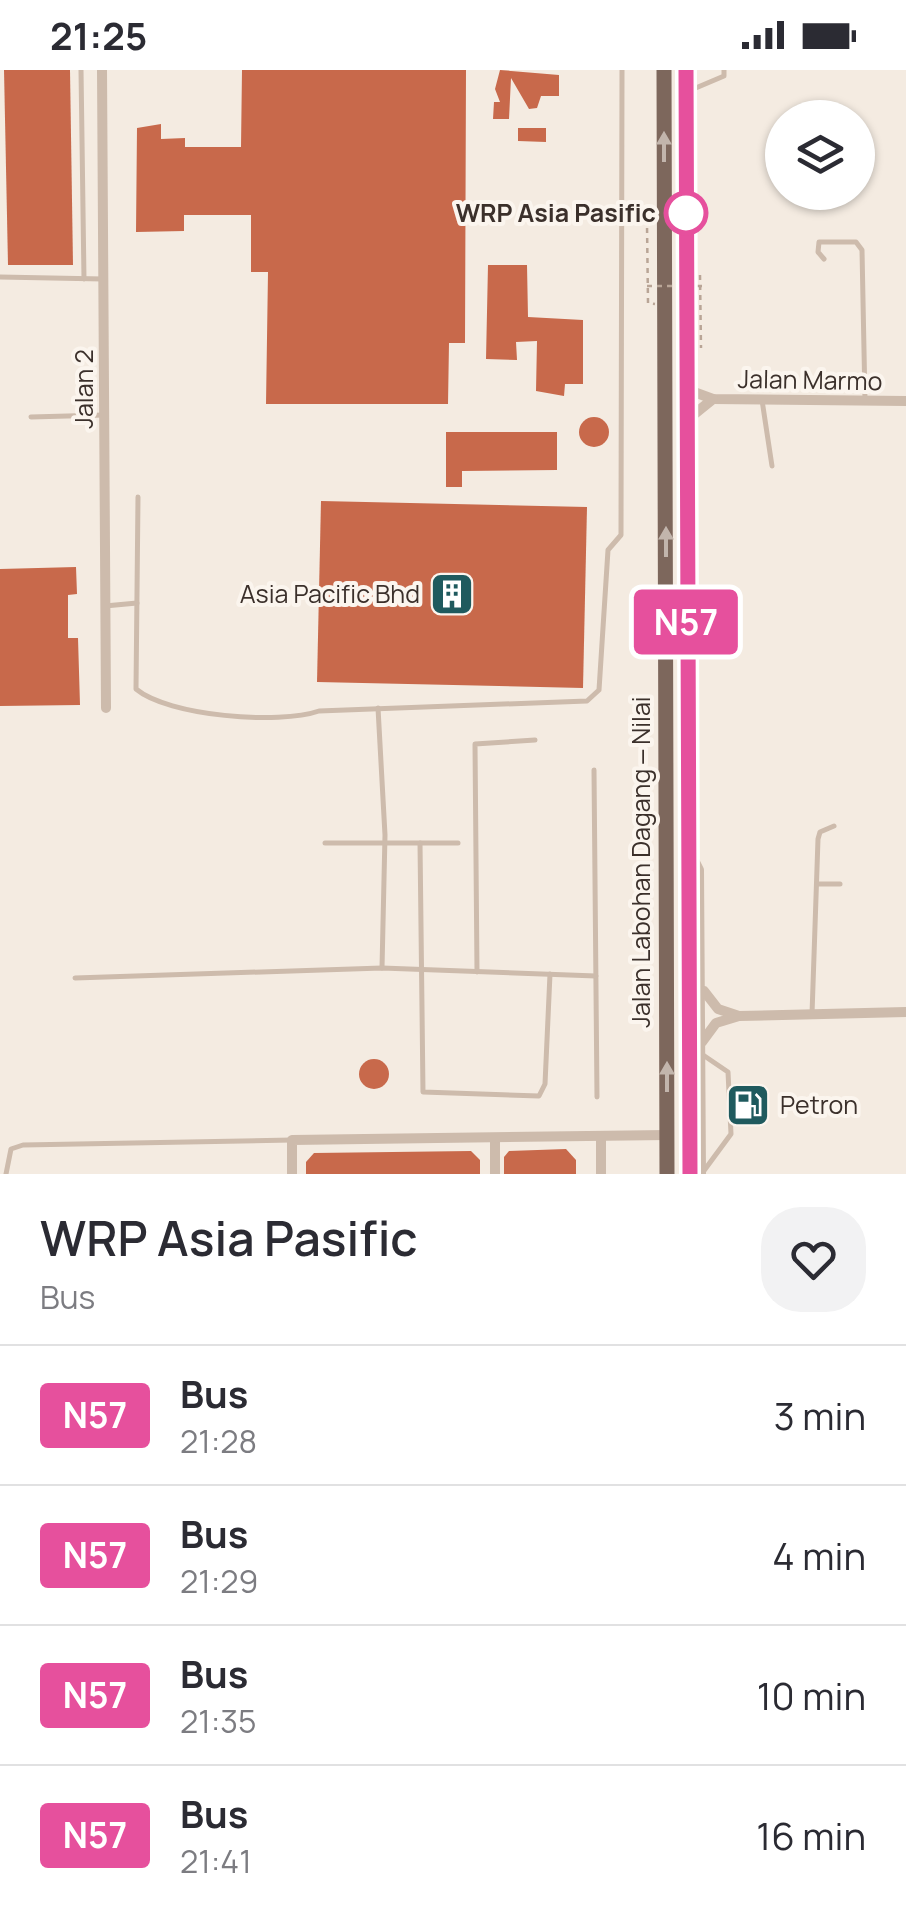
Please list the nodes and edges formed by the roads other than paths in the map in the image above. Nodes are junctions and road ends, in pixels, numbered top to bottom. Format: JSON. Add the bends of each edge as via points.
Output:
{"nodes":[{"id":1,"x":81,"y":70,"type":"edge"},
{"id":2,"x":102,"y":70,"type":"edge"},
{"id":3,"x":622,"y":70,"type":"edge"},
{"id":4,"x":664,"y":70,"type":"edge"},
{"id":5,"x":686,"y":70,"type":"edge"},
{"id":6,"x":724,"y":70,"type":"edge"},
{"id":7,"x":686,"y":92,"type":"junction"},
{"id":8,"x":824,"y":259,"type":"dead end"},
{"id":9,"x":0,"y":278,"type":"edge"},
{"id":10,"x":84,"y":279,"type":"junction"},
{"id":11,"x":103,"y":280,"type":"junction"},
{"id":12,"x":686,"y":383,"type":"junction"},
{"id":13,"x":713,"y":399,"type":"junction"},
{"id":14,"x":762,"y":400,"type":"junction"},
{"id":15,"x":865,"y":400,"type":"junction"},
{"id":16,"x":906,"y":401,"type":"edge"},
{"id":17,"x":104,"y":414,"type":"junction"},
{"id":18,"x":30,"y":417,"type":"dead end"},
{"id":19,"x":686,"y":421,"type":"junction"},
{"id":20,"x":772,"y":466,"type":"dead end"},
{"id":21,"x":138,"y":497,"type":"dead end"},
{"id":22,"x":137,"y":603,"type":"junction"},
{"id":23,"x":105,"y":606,"type":"junction"},
{"id":24,"x":106,"y":708,"type":"dead end"},
{"id":25,"x":378,"y":708,"type":"junction"},
{"id":26,"x":535,"y":740,"type":"dead end"},
{"id":27,"x":594,"y":770,"type":"dead end"},
{"id":28,"x":834,"y":826,"type":"dead end"},
{"id":29,"x":420,"y":843,"type":"junction"},
{"id":30,"x":458,"y":843,"type":"dead end"},
{"id":31,"x":325,"y":844,"type":"dead end"},
{"id":32,"x":384,"y":844,"type":"junction"},
{"id":33,"x":687,"y":844,"type":"junction"},
{"id":34,"x":816,"y":884,"type":"junction"},
{"id":35,"x":840,"y":884,"type":"dead end"},
{"id":36,"x":382,"y":968,"type":"junction"},
{"id":37,"x":422,"y":970,"type":"junction"},
{"id":38,"x":477,"y":972,"type":"junction"},
{"id":39,"x":550,"y":974,"type":"junction"},
{"id":40,"x":596,"y":976,"type":"junction"},
{"id":41,"x":75,"y":978,"type":"dead end"},
{"id":42,"x":702,"y":985,"type":"junction"},
{"id":43,"x":906,"y":1012,"type":"edge"},
{"id":44,"x":812,"y":1014,"type":"junction"},
{"id":45,"x":739,"y":1016,"type":"junction"},
{"id":46,"x":701,"y":1048,"type":"junction"},
{"id":47,"x":596,"y":1097,"type":"dead end"},
{"id":48,"x":667,"y":1135,"type":"junction"},
{"id":49,"x":601,"y":1139,"type":"junction"},
{"id":50,"x":292,"y":1140,"type":"junction"},
{"id":51,"x":495,"y":1140,"type":"junction"},
{"id":52,"x":6,"y":1174,"type":"edge"},
{"id":53,"x":292,"y":1174,"type":"edge"},
{"id":54,"x":495,"y":1174,"type":"edge"},
{"id":55,"x":601,"y":1174,"type":"edge"},
{"id":56,"x":667,"y":1174,"type":"edge"},
{"id":57,"x":690,"y":1174,"type":"edge"},
{"id":58,"x":701,"y":1174,"type":"edge"}],
"edges":[{"from":1,"to":10,"type":"lane"},
{"from":2,"to":11,"type":"street","name":"Jalan 2"},
{"from":3,"to":25,"type":"lane","via":[[620,536],[608,550],[599,690],[587,702]]},
{"from":48,"to":4,"type":"main road","name":"Jalan Labohan Dagang ‒ Nilai","one_way":true},
{"from":5,"to":7,"type":"main road","name":"Jalan Labohan Dagang ‒ Nilai"},
{"from":6,"to":7,"type":"lane","via":[[724,76]]},
{"from":7,"to":12,"type":"main road","name":"Jalan Labohan Dagang ‒ Nilai"},
{"from":8,"to":15,"type":"lane","via":[[820,242],[856,242],[862,250]]},
{"from":9,"to":10,"type":"lane"},
{"from":10,"to":11,"type":"lane"},
{"from":11,"to":17,"type":"street","name":"Jalan 2"},
{"from":12,"to":13,"type":"street"},
{"from":12,"to":19,"type":"main road","name":"Jalan Labohan Dagang ‒ Nilai"},
{"from":13,"to":14,"type":"street","name":"Jalan Marmo"},
{"from":13,"to":19,"type":"street"},
{"from":14,"to":15,"type":"street","name":"Jalan Marmo"},
{"from":14,"to":20,"type":"lane"},
{"from":15,"to":16,"type":"street","name":"Jalan Marmo"},
{"from":17,"to":18,"type":"lane"},
{"from":17,"to":23,"type":"street","name":"Jalan 2"},
{"from":19,"to":33,"type":"main road","name":"Jalan Labohan Dagang ‒ Nilai"},
{"from":21,"to":22,"type":"lane"},
{"from":22,"to":23,"type":"lane"},
{"from":22,"to":25,"type":"lane","via":[[136,690],[151,702],[248,716]]},
{"from":23,"to":24,"type":"street","name":"Jalan 2"},
{"from":25,"to":32,"type":"lane"},
{"from":26,"to":38,"type":"lane","via":[[475,744]]},
{"from":27,"to":40,"type":"lane"},
{"from":28,"to":34,"type":"lane","via":[[820,832]]},
{"from":29,"to":30,"type":"lane"},
{"from":29,"to":32,"type":"lane"},
{"from":29,"to":37,"type":"lane"},
{"from":31,"to":32,"type":"lane"},
{"from":32,"to":36,"type":"lane"},
{"from":33,"to":42,"type":"street","via":[[699,870]]},
{"from":33,"to":57,"type":"main road","name":"Jalan Labohan Dagang ‒ Nilai"},
{"from":34,"to":35,"type":"lane"},
{"from":34,"to":44,"type":"lane"},
{"from":36,"to":37,"type":"lane"},
{"from":36,"to":41,"type":"lane"},
{"from":37,"to":38,"type":"lane"},
{"from":37,"to":39,"type":"lane","via":[[424,1092],[539,1096],[546,1084]]},
{"from":38,"to":39,"type":"lane"},
{"from":39,"to":40,"type":"lane"},
{"from":40,"to":47,"type":"lane"},
{"from":42,"to":45,"type":"street","via":[[709,1002]]},
{"from":42,"to":46,"type":"street"},
{"from":43,"to":44,"type":"street"},
{"from":44,"to":45,"type":"street"},
{"from":45,"to":46,"type":"street","via":[[716,1023]]},
{"from":46,"to":58,"type":"street"},
{"from":46,"to":58,"type":"lane","via":[[728,1072],[731,1134]]},
{"from":48,"to":49,"type":"street"},
{"from":48,"to":56,"type":"main road","name":"Jalan Labohan Dagang ‒ Nilai"},
{"from":49,"to":51,"type":"street"},
{"from":49,"to":55,"type":"street"},
{"from":50,"to":51,"type":"street"},
{"from":50,"to":52,"type":"lane","via":[[23,1145],[11,1149]]},
{"from":50,"to":53,"type":"street"},
{"from":51,"to":54,"type":"street"}]}
